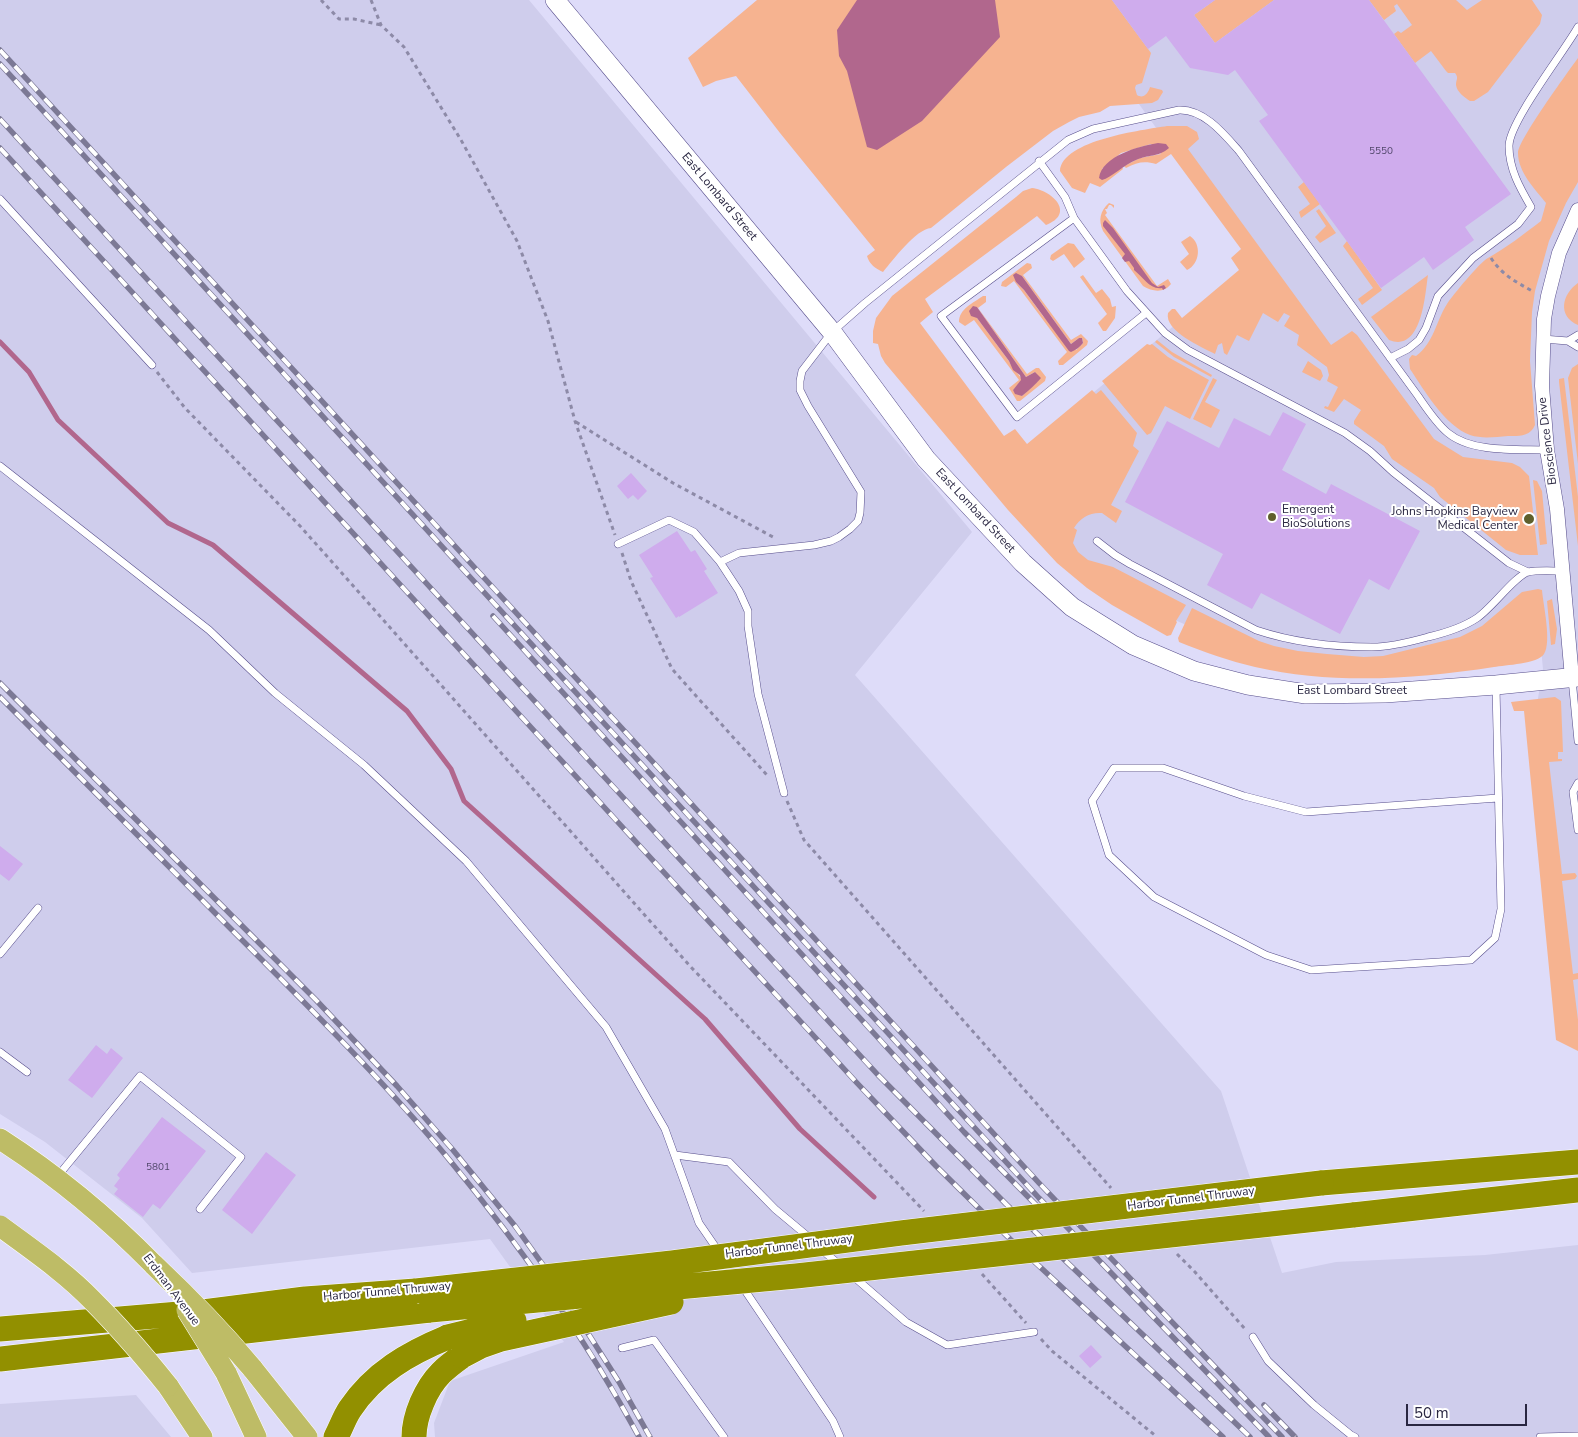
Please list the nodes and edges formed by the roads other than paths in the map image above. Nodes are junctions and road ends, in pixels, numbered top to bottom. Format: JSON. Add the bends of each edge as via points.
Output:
{"nodes":[{"id":1,"x":555,"y":0,"type":"edge"},
{"id":2,"x":1578,"y":27,"type":"edge"},
{"id":3,"x":1039,"y":161,"type":"junction"},
{"id":4,"x":0,"y":200,"type":"edge"},
{"id":5,"x":1578,"y":210,"type":"edge"},
{"id":6,"x":1074,"y":218,"type":"junction"},
{"id":7,"x":1146,"y":313,"type":"junction"},
{"id":8,"x":832,"y":332,"type":"junction"},
{"id":9,"x":1578,"y":334,"type":"edge"},
{"id":10,"x":1543,"y":339,"type":"junction"},
{"id":11,"x":1568,"y":341,"type":"junction"},
{"id":12,"x":1578,"y":347,"type":"edge"},
{"id":13,"x":1390,"y":358,"type":"junction"},
{"id":14,"x":152,"y":365,"type":"road end"},
{"id":15,"x":1547,"y":450,"type":"junction"},
{"id":16,"x":0,"y":466,"type":"edge"},
{"id":17,"x":1097,"y":541,"type":"dead end"},
{"id":18,"x":618,"y":544,"type":"dead end"},
{"id":19,"x":720,"y":562,"type":"junction"},
{"id":20,"x":1562,"y":571,"type":"junction"},
{"id":21,"x":1528,"y":572,"type":"junction"},
{"id":22,"x":1575,"y":677,"type":"edge"},
{"id":23,"x":1496,"y":685,"type":"junction"},
{"id":24,"x":1578,"y":741,"type":"edge"},
{"id":25,"x":1578,"y":783,"type":"edge"},
{"id":26,"x":784,"y":793,"type":"dead end"},
{"id":27,"x":1498,"y":798,"type":"junction"},
{"id":28,"x":1578,"y":830,"type":"edge"},
{"id":29,"x":38,"y":908,"type":"dead end"},
{"id":30,"x":0,"y":954,"type":"edge"},
{"id":31,"x":0,"y":1052,"type":"edge"},
{"id":32,"x":27,"y":1072,"type":"dead end"},
{"id":33,"x":0,"y":1139,"type":"edge"},
{"id":34,"x":675,"y":1155,"type":"junction"},
{"id":35,"x":1578,"y":1162,"type":"edge"},
{"id":36,"x":56,"y":1177,"type":"junction"},
{"id":37,"x":1578,"y":1190,"type":"edge"},
{"id":38,"x":200,"y":1209,"type":"dead end"},
{"id":39,"x":0,"y":1226,"type":"edge"},
{"id":40,"x":727,"y":1264,"type":"dead end"},
{"id":41,"x":154,"y":1265,"type":"junction"},
{"id":42,"x":733,"y":1273,"type":"dead end"},
{"id":43,"x":796,"y":1276,"type":"junction"},
{"id":44,"x":423,"y":1301,"type":"junction"},
{"id":45,"x":0,"y":1329,"type":"edge"},
{"id":46,"x":1034,"y":1332,"type":"road end"},
{"id":47,"x":1253,"y":1337,"type":"dead end"},
{"id":48,"x":455,"y":1346,"type":"junction"},
{"id":49,"x":622,"y":1348,"type":"dead end"},
{"id":50,"x":0,"y":1359,"type":"edge"},
{"id":51,"x":306,"y":1436,"type":"edge"},
{"id":52,"x":1578,"y":1436,"type":"edge"},
{"id":53,"x":202,"y":1437,"type":"edge"},
{"id":54,"x":256,"y":1437,"type":"edge"},
{"id":55,"x":336,"y":1437,"type":"edge"},
{"id":56,"x":414,"y":1437,"type":"edge"},
{"id":57,"x":724,"y":1437,"type":"edge"},
{"id":58,"x":840,"y":1437,"type":"edge"},
{"id":59,"x":1355,"y":1437,"type":"edge"},
{"id":60,"x":1540,"y":1437,"type":"edge"}],
"edges":[{"from":1,"to":8,"type":"main road","name":"East Lombard Street"},
{"from":2,"to":13,"type":"lane","via":[[1515,124],[1509,144],[1511,165],[1531,207],[1518,224],[1472,258],[1438,296],[1419,340]]},
{"from":3,"to":6,"type":"lane","via":[[1065,196]]},
{"from":3,"to":8,"type":"lane"},
{"from":3,"to":13,"type":"lane","via":[[1068,140],[1093,129],[1179,110],[1200,115],[1239,150]]},
{"from":4,"to":14,"type":"lane"},
{"from":5,"to":10,"type":"street","name":"Bioscience Drive","via":[[1559,252],[1548,296]]},
{"from":6,"to":7,"type":"lane"},
{"from":6,"to":7,"type":"lane","via":[[941,316],[1017,418]]},
{"from":7,"to":21,"type":"lane","via":[[1188,350],[1344,433],[1509,562]]},
{"from":8,"to":19,"type":"lane","via":[[802,371],[800,390],[860,492],[858,521],[839,537],[814,545],[739,553]]},
{"from":8,"to":23,"type":"main road","name":"East Lombard Street","via":[[926,459],[1023,563],[1072,607],[1133,645],[1194,671],[1248,685],[1306,694],[1385,693]]},
{"from":9,"to":11,"type":"lane"},
{"from":10,"to":11,"type":"lane"},
{"from":10,"to":15,"type":"street","name":"Bioscience Drive","via":[[1542,386]]},
{"from":11,"to":12,"type":"lane"},
{"from":13,"to":15,"type":"lane","via":[[1449,434],[1473,445]]},
{"from":15,"to":20,"type":"street","name":"Bioscience Drive"},
{"from":16,"to":34,"type":"lane","via":[[209,630],[274,693],[364,766],[466,861],[606,1027],[666,1128]]},
{"from":17,"to":21,"type":"lane","via":[[1115,555],[1256,630],[1300,642],[1355,646],[1393,645],[1458,628],[1486,611]]},
{"from":18,"to":19,"type":"lane","via":[[669,520],[694,532]]},
{"from":19,"to":26,"type":"lane","via":[[748,611],[758,694]]},
{"from":20,"to":21,"type":"lane"},
{"from":20,"to":22,"type":"street","name":"Bioscience Drive"},
{"from":22,"to":23,"type":"main road","name":"East Lombard Street"},
{"from":22,"to":24,"type":"lane"},
{"from":23,"to":27,"type":"lane"},
{"from":25,"to":28,"type":"lane","via":[[1573,792]]},
{"from":27,"to":27,"type":"lane","via":[[1501,909],[1495,938],[1471,960],[1311,970],[1266,955],[1154,896],[1109,855],[1092,801],[1114,768],[1163,768],[1244,796],[1306,812]]},
{"from":29,"to":30,"type":"lane"},
{"from":31,"to":32,"type":"lane"},
{"from":33,"to":36,"type":"main road","name":"Erdman Avenue"},
{"from":34,"to":40,"type":"lane","via":[[699,1223]]},
{"from":34,"to":46,"type":"lane","via":[[729,1162],[775,1209],[906,1322],[947,1345]]},
{"from":35,"to":44,"type":"highway","name":"Harbor Tunnel Thruway","bridge":true,"via":[[1321,1183],[902,1233],[672,1263]]},
{"from":36,"to":38,"type":"lane","via":[[140,1076],[241,1157]]},
{"from":36,"to":41,"type":"main road","name":"Erdman Avenue","via":[[126,1236]]},
{"from":37,"to":43,"type":"highway","name":"Harbor Tunnel Thruway","bridge":true},
{"from":39,"to":53,"type":"main road","bridge":true,"via":[[91,1298],[168,1386]]},
{"from":41,"to":51,"type":"main road","bridge":true,"via":[[197,1306]]},
{"from":41,"to":54,"type":"main road","name":"Erdman Avenue","bridge":true,"via":[[195,1320],[226,1374]]},
{"from":42,"to":58,"type":"lane","via":[[825,1408]]},
{"from":43,"to":44,"type":"highway","name":"Harbor Tunnel Thruway","bridge":true},
{"from":43,"to":48,"type":"highway","bridge":true,"via":[[642,1308],[540,1317],[483,1327]]},
{"from":44,"to":45,"type":"highway","name":"Harbor Tunnel Thruway","via":[[305,1299],[203,1312]]},
{"from":44,"to":50,"type":"highway","name":"Harbor Tunnel Thruway"},
{"from":47,"to":59,"type":"lane","via":[[1268,1361],[1314,1405]]},
{"from":48,"to":55,"type":"highway","via":[[420,1349],[394,1364],[368,1386],[349,1410]]},
{"from":48,"to":56,"type":"highway","via":[[419,1408]]},
{"from":49,"to":57,"type":"lane","via":[[654,1340]]},
{"from":52,"to":60,"type":"lane"}]}
